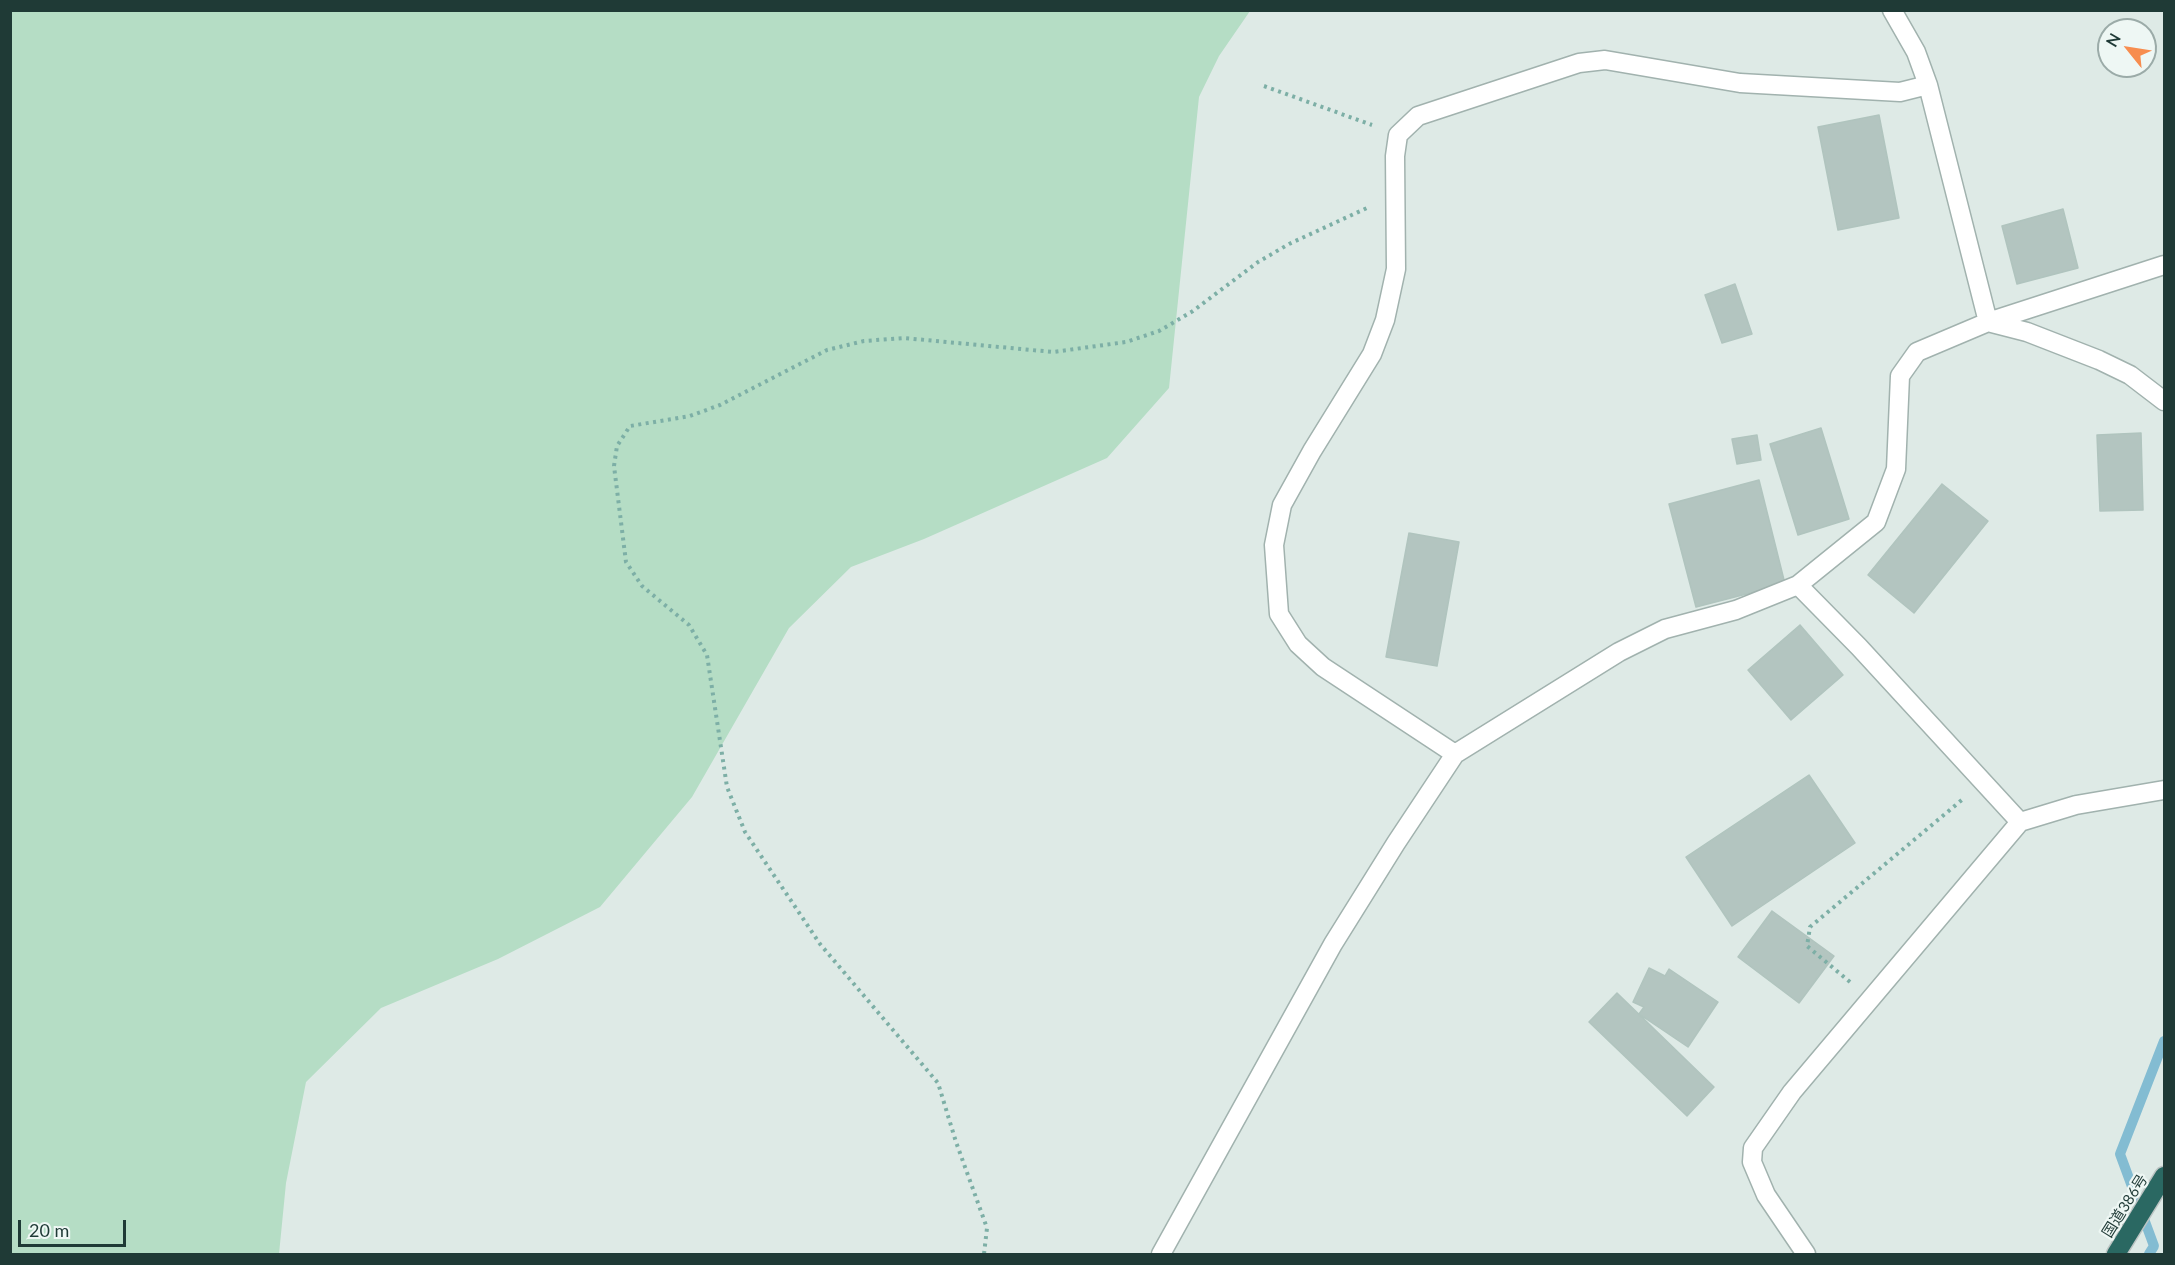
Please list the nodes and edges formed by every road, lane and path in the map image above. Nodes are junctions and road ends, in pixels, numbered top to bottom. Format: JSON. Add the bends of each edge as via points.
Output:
{"nodes":[{"id":1,"x":1892,"y":10,"type":"edge"},
{"id":2,"x":1928,"y":85,"type":"junction"},
{"id":3,"x":1264,"y":86,"type":"dead end"},
{"id":4,"x":1398,"y":135,"type":"junction"},
{"id":5,"x":1396,"y":188,"type":"junction"},
{"id":6,"x":2164,"y":265,"type":"edge"},
{"id":7,"x":1988,"y":322,"type":"junction"},
{"id":8,"x":2164,"y":401,"type":"edge"},
{"id":9,"x":1798,"y":585,"type":"junction"},
{"id":10,"x":1455,"y":754,"type":"junction"},
{"id":11,"x":1983,"y":782,"type":"junction"},
{"id":12,"x":2164,"y":790,"type":"edge"},
{"id":13,"x":2020,"y":822,"type":"junction"},
{"id":14,"x":1872,"y":1000,"type":"junction"},
{"id":15,"x":2164,"y":1176,"type":"edge"},
{"id":16,"x":984,"y":1254,"type":"edge"},
{"id":17,"x":1161,"y":1254,"type":"edge"},
{"id":18,"x":1806,"y":1254,"type":"edge"},
{"id":19,"x":2116,"y":1254,"type":"edge"}],
"edges":[{"from":1,"to":2,"type":"street","via":[[1916,52]]},
{"from":2,"to":4,"type":"street","via":[[1900,92],[1740,83],[1605,60],[1579,63],[1418,116]]},
{"from":2,"to":7,"type":"street"},
{"from":3,"to":4,"type":"path"},
{"from":4,"to":5,"type":"street"},
{"from":5,"to":10,"type":"street","via":[[1396,269],[1385,320],[1372,354],[1282,505],[1274,545],[1279,614],[1298,644],[1323,667]]},
{"from":5,"to":16,"type":"path","via":[[1370,207],[1258,262],[1160,331],[1126,342],[1053,352],[904,338],[864,341],[827,351],[690,416],[630,426],[617,446],[614,466],[626,562],[642,586],[689,625],[707,655],[727,787],[745,832],[820,944],[938,1083],[987,1228]]},
{"from":6,"to":7,"type":"street"},
{"from":7,"to":8,"type":"street","via":[[2027,332],[2099,360],[2130,375]]},
{"from":7,"to":9,"type":"street","via":[[1917,352],[1900,376],[1896,469],[1876,522]]},
{"from":9,"to":10,"type":"street","via":[[1736,610],[1665,628],[1619,652]]},
{"from":9,"to":11,"type":"street"},
{"from":10,"to":17,"type":"street","via":[[1333,944]]},
{"from":11,"to":13,"type":"street"},
{"from":11,"to":14,"type":"path","via":[[1810,927],[1807,946]]},
{"from":12,"to":13,"type":"street","via":[[2076,805]]},
{"from":13,"to":14,"type":"street"},
{"from":14,"to":18,"type":"street","via":[[1792,1092],[1753,1148],[1752,1162],[1766,1195]]},
{"from":15,"to":19,"type":"highway","name":"国道386号"}]}
